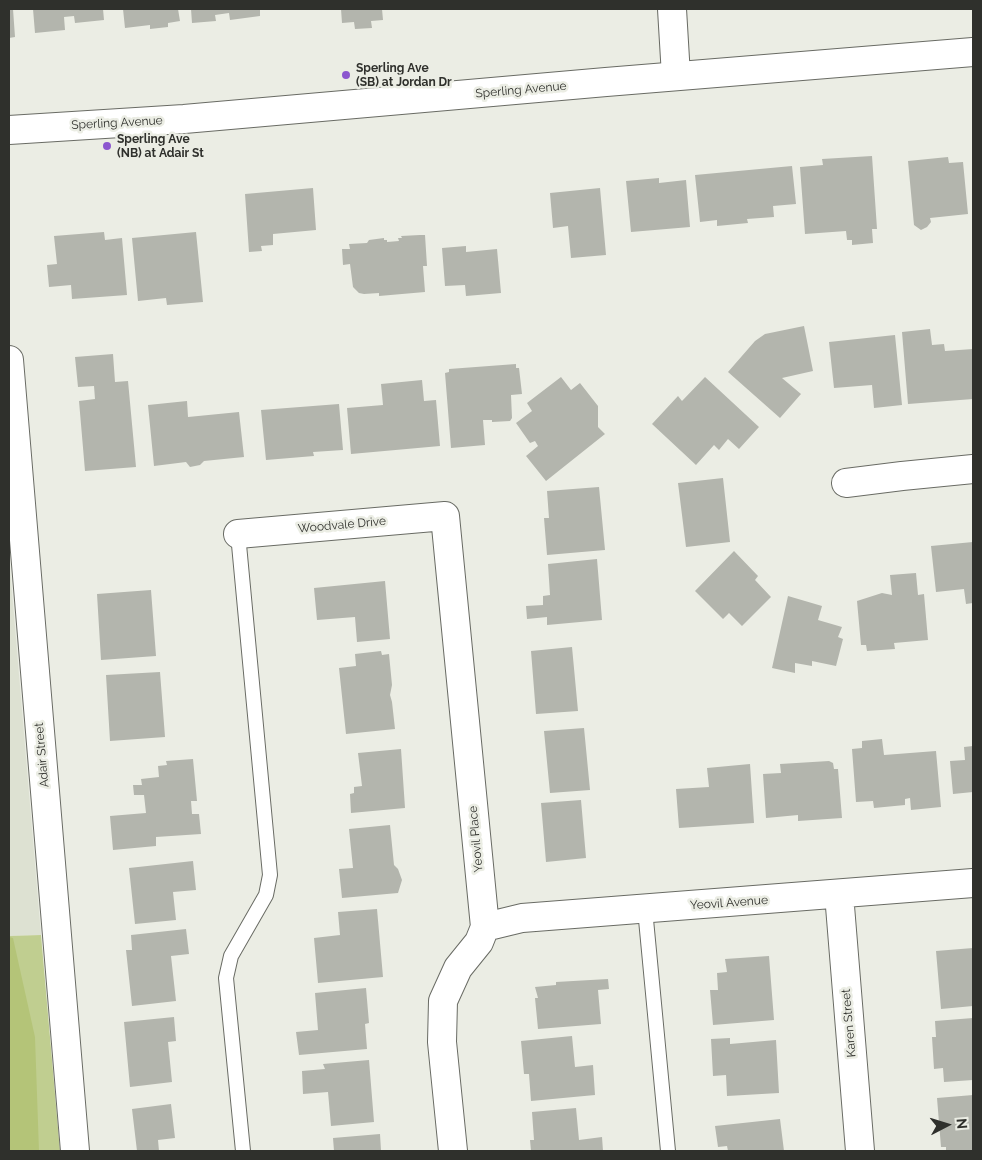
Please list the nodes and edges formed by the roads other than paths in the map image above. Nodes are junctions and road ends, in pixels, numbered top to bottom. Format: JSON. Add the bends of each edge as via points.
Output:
{"nodes":[{"id":1,"x":672,"y":9,"type":"edge"},
{"id":2,"x":973,"y":52,"type":"edge"},
{"id":3,"x":676,"y":76,"type":"junction"},
{"id":4,"x":9,"y":130,"type":"edge"},
{"id":5,"x":9,"y":360,"type":"edge"},
{"id":6,"x":973,"y":470,"type":"edge"},
{"id":7,"x":846,"y":484,"type":"dead end"},
{"id":8,"x":446,"y":516,"type":"joint"},
{"id":9,"x":238,"y":534,"type":"joint"},
{"id":10,"x":973,"y":883,"type":"edge"},
{"id":11,"x":839,"y":894,"type":"junction"},
{"id":12,"x":645,"y":909,"type":"junction"},
{"id":13,"x":485,"y":927,"type":"junction"},
{"id":14,"x":75,"y":1151,"type":"edge"},
{"id":15,"x":243,"y":1151,"type":"edge"},
{"id":16,"x":453,"y":1151,"type":"edge"},
{"id":17,"x":668,"y":1151,"type":"edge"},
{"id":18,"x":860,"y":1151,"type":"edge"}],
"edges":[{"from":1,"to":3,"type":"street"},
{"from":2,"to":3,"type":"street","name":"Sperling Avenue"},
{"from":3,"to":4,"type":"street","name":"Sperling Avenue","via":[[184,120]]},
{"from":5,"to":14,"type":"street","name":"Adair Street"},
{"from":6,"to":7,"type":"street"},
{"from":8,"to":9,"type":"street","name":"Woodvale Drive"},
{"from":8,"to":13,"type":"street","name":"Yeovil Place"},
{"from":9,"to":15,"type":"lane","via":[[270,874],[266,895],[231,956],[226,978]]},
{"from":10,"to":11,"type":"street","name":"Yeovil Avenue"},
{"from":11,"to":12,"type":"street","name":"Yeovil Avenue"},
{"from":11,"to":18,"type":"street","name":"Karen Street"},
{"from":12,"to":13,"type":"street","name":"Yeovil Avenue","via":[[522,918]]},
{"from":12,"to":17,"type":"lane"},
{"from":13,"to":16,"type":"street","via":[[479,942],[458,968],[443,1001],[442,1042]]}]}
